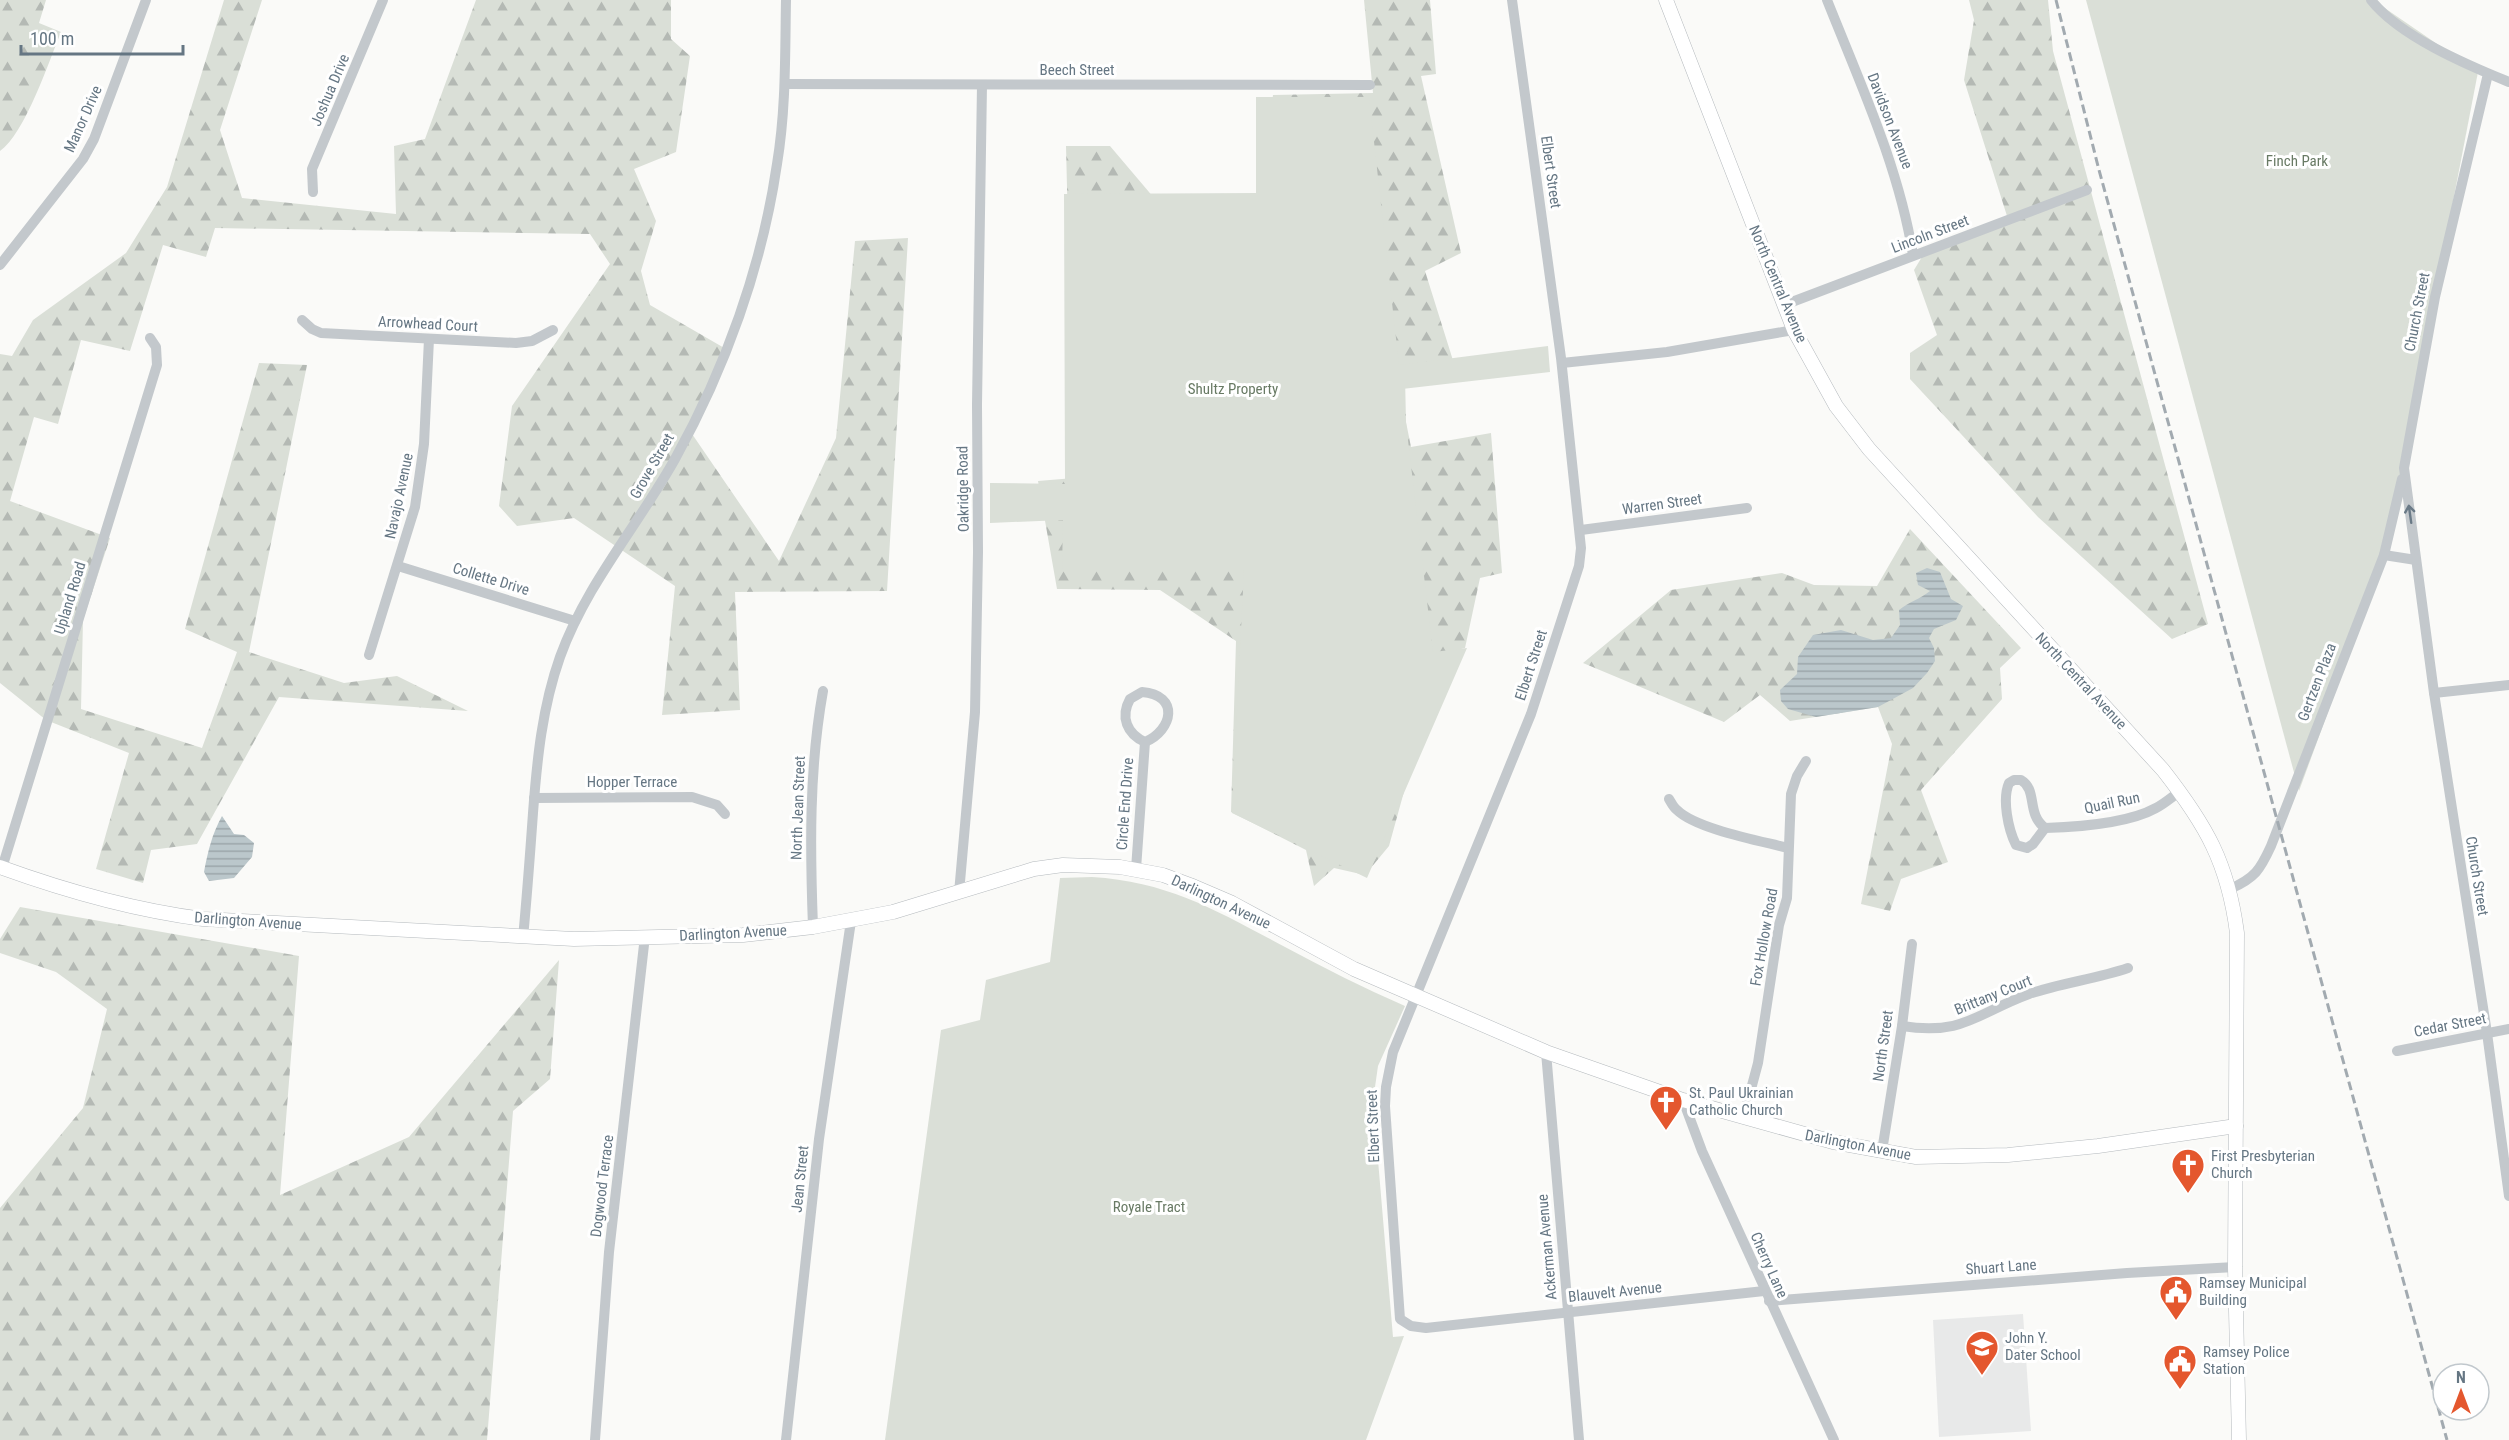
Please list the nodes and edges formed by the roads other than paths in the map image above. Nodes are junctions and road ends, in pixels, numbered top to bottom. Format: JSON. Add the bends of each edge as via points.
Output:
{"nodes":[{"id":1,"x":146,"y":0,"type":"edge"},
{"id":2,"x":383,"y":0,"type":"edge"},
{"id":3,"x":786,"y":0,"type":"edge"},
{"id":4,"x":1512,"y":0,"type":"edge"},
{"id":5,"x":1666,"y":0,"type":"edge"},
{"id":6,"x":1827,"y":0,"type":"edge"},
{"id":7,"x":2371,"y":0,"type":"edge"},
{"id":8,"x":2488,"y":74,"type":"junction"},
{"id":9,"x":2509,"y":82,"type":"edge"},
{"id":10,"x":785,"y":84,"type":"junction"},
{"id":11,"x":982,"y":85,"type":"junction"},
{"id":12,"x":1370,"y":85,"type":"dead end"},
{"id":13,"x":2087,"y":190,"type":"dead end"},
{"id":14,"x":313,"y":192,"type":"dead end"},
{"id":15,"x":1913,"y":255,"type":"junction"},
{"id":16,"x":0,"y":265,"type":"edge"},
{"id":17,"x":1784,"y":305,"type":"junction"},
{"id":18,"x":302,"y":320,"type":"dead end"},
{"id":19,"x":553,"y":330,"type":"dead end"},
{"id":20,"x":1794,"y":330,"type":"junction"},
{"id":21,"x":150,"y":338,"type":"dead end"},
{"id":22,"x":429,"y":339,"type":"junction"},
{"id":23,"x":1562,"y":363,"type":"junction"},
{"id":24,"x":2404,"y":468,"type":"junction"},
{"id":25,"x":1747,"y":508,"type":"dead end"},
{"id":26,"x":1581,"y":530,"type":"junction"},
{"id":27,"x":2384,"y":555,"type":"junction"},
{"id":28,"x":2416,"y":560,"type":"junction"},
{"id":29,"x":398,"y":566,"type":"junction"},
{"id":30,"x":575,"y":621,"type":"junction"},
{"id":31,"x":369,"y":655,"type":"dead end"},
{"id":32,"x":2509,"y":685,"type":"edge"},
{"id":33,"x":824,"y":690,"type":"dead end"},
{"id":34,"x":2434,"y":693,"type":"junction"},
{"id":35,"x":1145,"y":742,"type":"junction"},
{"id":36,"x":1806,"y":761,"type":"dead end"},
{"id":37,"x":2179,"y":792,"type":"junction"},
{"id":38,"x":534,"y":798,"type":"junction"},
{"id":39,"x":1669,"y":799,"type":"dead end"},
{"id":40,"x":724,"y":814,"type":"dead end"},
{"id":41,"x":2045,"y":828,"type":"junction"},
{"id":42,"x":1788,"y":848,"type":"junction"},
{"id":43,"x":1,"y":867,"type":"edge"},
{"id":44,"x":1136,"y":869,"type":"junction"},
{"id":45,"x":2230,"y":889,"type":"junction"},
{"id":46,"x":959,"y":893,"type":"junction"},
{"id":47,"x":851,"y":921,"type":"junction"},
{"id":48,"x":813,"y":927,"type":"junction"},
{"id":49,"x":645,"y":936,"type":"junction"},
{"id":50,"x":523,"y":938,"type":"junction"},
{"id":51,"x":1911,"y":944,"type":"dead end"},
{"id":52,"x":2128,"y":968,"type":"dead end"},
{"id":53,"x":1414,"y":997,"type":"junction"},
{"id":54,"x":1902,"y":1026,"type":"junction"},
{"id":55,"x":2509,"y":1029,"type":"edge"},
{"id":56,"x":2487,"y":1033,"type":"junction"},
{"id":57,"x":2397,"y":1051,"type":"dead end"},
{"id":58,"x":1546,"y":1052,"type":"junction"},
{"id":59,"x":1683,"y":1100,"type":"junction"},
{"id":60,"x":1743,"y":1119,"type":"junction"},
{"id":61,"x":2236,"y":1126,"type":"junction"},
{"id":62,"x":1882,"y":1151,"type":"junction"},
{"id":63,"x":2509,"y":1196,"type":"edge"},
{"id":64,"x":2235,"y":1267,"type":"junction"},
{"id":65,"x":1766,"y":1296,"type":"junction"},
{"id":66,"x":1567,"y":1313,"type":"junction"},
{"id":67,"x":1400,"y":1319,"type":"joint"},
{"id":68,"x":595,"y":1440,"type":"edge"},
{"id":69,"x":786,"y":1440,"type":"edge"},
{"id":70,"x":1579,"y":1440,"type":"edge"},
{"id":71,"x":1834,"y":1440,"type":"edge"},
{"id":72,"x":2239,"y":1440,"type":"edge"}],
"edges":[{"from":1,"to":16,"type":"street","name":"Manor Drive","via":[[83,159]]},
{"from":2,"to":14,"type":"street","name":"Joshua Drive","via":[[312,169]]},
{"from":3,"to":10,"type":"street","name":"Grove Street"},
{"from":4,"to":23,"type":"street","name":"Elbert Street"},
{"from":5,"to":17,"type":"main road","name":"North Central Avenue"},
{"from":6,"to":15,"type":"street","name":"Davidson Avenue","via":[[1893,170]]},
{"from":7,"to":8,"type":"street","via":[[2400,26]]},
{"from":8,"to":9,"type":"street"},
{"from":8,"to":24,"type":"street","name":"Church Street","via":[[2434,297]]},
{"from":10,"to":11,"type":"street","name":"Beech Street"},
{"from":10,"to":30,"type":"street","name":"Grove Street","via":[[771,201],[752,276],[731,334],[675,458],[641,516],[603,569]]},
{"from":11,"to":12,"type":"street","name":"Beech Street"},
{"from":11,"to":46,"type":"street","name":"Oakridge Road","via":[[975,712]]},
{"from":13,"to":15,"type":"street","name":"Lincoln Street"},
{"from":15,"to":17,"type":"street","name":"Lincoln Street"},
{"from":17,"to":20,"type":"main road","name":"North Central Avenue"},
{"from":18,"to":22,"type":"street","name":"Arrowhead Court","via":[[321,333]]},
{"from":19,"to":22,"type":"street","name":"Arrowhead Court","via":[[521,343]]},
{"from":20,"to":23,"type":"street","via":[[1667,352]]},
{"from":20,"to":37,"type":"main road","name":"North Central Avenue","via":[[1836,406],[1869,449]]},
{"from":21,"to":43,"type":"street","name":"Upland Road","via":[[156,347],[157,365]]},
{"from":22,"to":29,"type":"street","name":"Navajo Avenue","via":[[421,476]]},
{"from":23,"to":26,"type":"street","name":"Elbert Street"},
{"from":24,"to":27,"type":"street","name":"Gertzen Plaza"},
{"from":28,"to":24,"type":"street","name":"Church Street","one_way":true},
{"from":25,"to":26,"type":"street","name":"Warren Street"},
{"from":26,"to":53,"type":"street","name":"Elbert Street","via":[[1579,566],[1531,714]]},
{"from":27,"to":28,"type":"street"},
{"from":27,"to":45,"type":"street","name":"Gertzen Plaza","via":[[2268,853],[2253,877]]},
{"from":28,"to":34,"type":"street","name":"Church Street"},
{"from":29,"to":30,"type":"street","name":"Collette Drive"},
{"from":29,"to":31,"type":"street","name":"Navajo Avenue"},
{"from":30,"to":38,"type":"street","name":"Grove Street","via":[[560,657],[543,720]]},
{"from":32,"to":34,"type":"street"},
{"from":33,"to":48,"type":"street","name":"North Jean Street","via":[[810,833]]},
{"from":34,"to":56,"type":"street","name":"Church Street"},
{"from":35,"to":35,"type":"street","name":"Circle End Drive","via":[[1160,733],[1168,713],[1165,700],[1159,695],[1142,692],[1130,699],[1125,716],[1131,733]]},
{"from":35,"to":44,"type":"street","name":"Circle End Drive"},
{"from":36,"to":42,"type":"street","name":"Fox Hollow Road","via":[[1791,794]]},
{"from":37,"to":41,"type":"street","name":"Quail Run","via":[[2139,815]]},
{"from":37,"to":45,"type":"main road","name":"North Central Avenue","via":[[2206,831]]},
{"from":38,"to":40,"type":"street","name":"Hopper Terrace","via":[[692,797],[717,805]]},
{"from":38,"to":50,"type":"street","name":"Grove Street"},
{"from":39,"to":42,"type":"street","via":[[1677,811],[1692,820]]},
{"from":41,"to":41,"type":"street","via":[[2035,819],[2026,783],[2009,783],[2006,796],[2016,845],[2027,848]]},
{"from":42,"to":60,"type":"street","name":"Fox Hollow Road","via":[[1787,898],[1779,925],[1758,1063]]},
{"from":43,"to":50,"type":"main road","name":"Darlington Avenue","via":[[159,913]]},
{"from":44,"to":46,"type":"main road","name":"Darlington Avenue","via":[[1063,865],[1006,876]]},
{"from":44,"to":53,"type":"main road","name":"Darlington Avenue","via":[[1232,903]]},
{"from":45,"to":61,"type":"main road","name":"North Central Avenue","via":[[2236,933]]},
{"from":46,"to":47,"type":"main road","name":"Darlington Avenue"},
{"from":47,"to":48,"type":"main road","name":"Darlington Avenue"},
{"from":47,"to":69,"type":"street","name":"Jean Street","via":[[819,1139]]},
{"from":48,"to":49,"type":"main road","name":"Darlington Avenue","via":[[743,935]]},
{"from":49,"to":50,"type":"main road","name":"Darlington Avenue"},
{"from":49,"to":68,"type":"street","name":"Dogwood Terrace","via":[[609,1252]]},
{"from":51,"to":54,"type":"street","name":"North Street"},
{"from":52,"to":54,"type":"street","name":"Brittany Court","via":[[2030,994],[1957,1027],[1937,1030]]},
{"from":53,"to":58,"type":"main road","name":"Darlington Avenue"},
{"from":53,"to":67,"type":"street","name":"Elbert Street","via":[[1393,1052],[1385,1106]]},
{"from":54,"to":62,"type":"street","name":"North Street"},
{"from":55,"to":56,"type":"street","name":"Cedar Street"},
{"from":56,"to":57,"type":"street","name":"Cedar Street"},
{"from":56,"to":63,"type":"street","name":"Church Street"},
{"from":58,"to":59,"type":"main road","name":"Darlington Avenue"},
{"from":58,"to":66,"type":"street","name":"Ackerman Avenue"},
{"from":59,"to":60,"type":"main road","name":"Darlington Avenue"},
{"from":59,"to":65,"type":"street","name":"Cherry Lane"},
{"from":60,"to":62,"type":"main road","name":"Darlington Avenue"},
{"from":61,"to":62,"type":"main road","name":"Darlington Avenue","via":[[2008,1155],[1916,1157]]},
{"from":61,"to":64,"type":"main road","name":"North Central Avenue"},
{"from":64,"to":65,"type":"street","name":"Shuart Lane"},
{"from":64,"to":72,"type":"main road","name":"North Central Avenue"},
{"from":65,"to":66,"type":"street","name":"Blauvelt Avenue"},
{"from":65,"to":71,"type":"street","name":"Cherry Lane"},
{"from":66,"to":67,"type":"street","name":"Blauvelt Avenue","via":[[1426,1328],[1411,1326]]},
{"from":66,"to":70,"type":"street","name":"Ackerman Avenue"}]}
